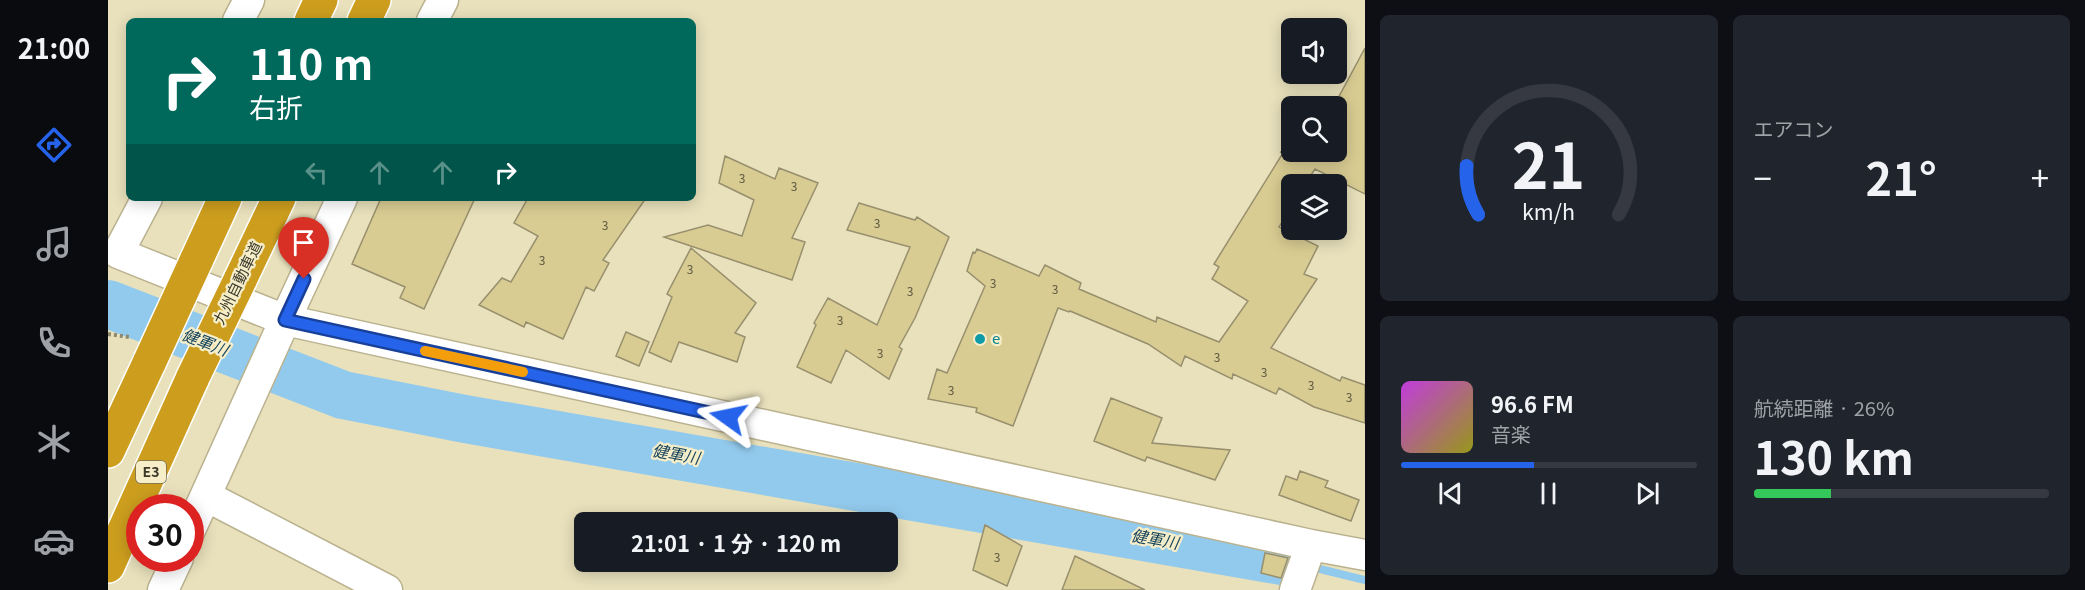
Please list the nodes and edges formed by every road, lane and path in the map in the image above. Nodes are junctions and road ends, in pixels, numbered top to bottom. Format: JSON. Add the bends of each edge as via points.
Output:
{"nodes":[{"id":1,"x":249,"y":0,"type":"edge"},
{"id":2,"x":321,"y":0,"type":"edge"},
{"id":3,"x":374,"y":0,"type":"edge"},
{"id":4,"x":443,"y":0,"type":"edge"},
{"id":5,"x":240,"y":18,"type":"edge"},
{"id":6,"x":312,"y":18,"type":"edge"},
{"id":7,"x":365,"y":18,"type":"edge"},
{"id":8,"x":434,"y":18,"type":"edge"},
{"id":9,"x":145,"y":201,"type":"edge"},
{"id":10,"x":224,"y":201,"type":"edge"},
{"id":11,"x":278,"y":201,"type":"edge"},
{"id":12,"x":341,"y":201,"type":"edge"},
{"id":13,"x":285,"y":320,"type":"junction"},
{"id":14,"x":108,"y":452,"type":"edge"},
{"id":15,"x":206,"y":496,"type":"junction"},
{"id":16,"x":204,"y":500,"type":"edge"},
{"id":17,"x":1311,"y":545,"type":"junction"},
{"id":18,"x":1365,"y":555,"type":"edge"},
{"id":19,"x":108,"y":566,"type":"edge"},
{"id":20,"x":171,"y":572,"type":"edge"},
{"id":21,"x":163,"y":590,"type":"edge"},
{"id":22,"x":387,"y":590,"type":"edge"},
{"id":23,"x":1295,"y":590,"type":"edge"}],
"edges":[{"from":1,"to":5,"type":"street"},
{"from":2,"to":6,"type":"highway"},
{"from":3,"to":7,"type":"highway"},
{"from":4,"to":8,"type":"street"},
{"from":9,"to":13,"type":"street","via":[[118,254]]},
{"from":10,"to":14,"type":"highway","bridge":true},
{"from":11,"to":19,"type":"highway","name":"九州自動車道","number":"E3","bridge":true},
{"from":12,"to":13,"type":"street"},
{"from":13,"to":15,"type":"street"},
{"from":13,"to":17,"type":"street"},
{"from":15,"to":16,"type":"street"},
{"from":15,"to":22,"type":"street"},
{"from":17,"to":18,"type":"street"},
{"from":17,"to":23,"type":"street"},
{"from":20,"to":21,"type":"street"}]}
